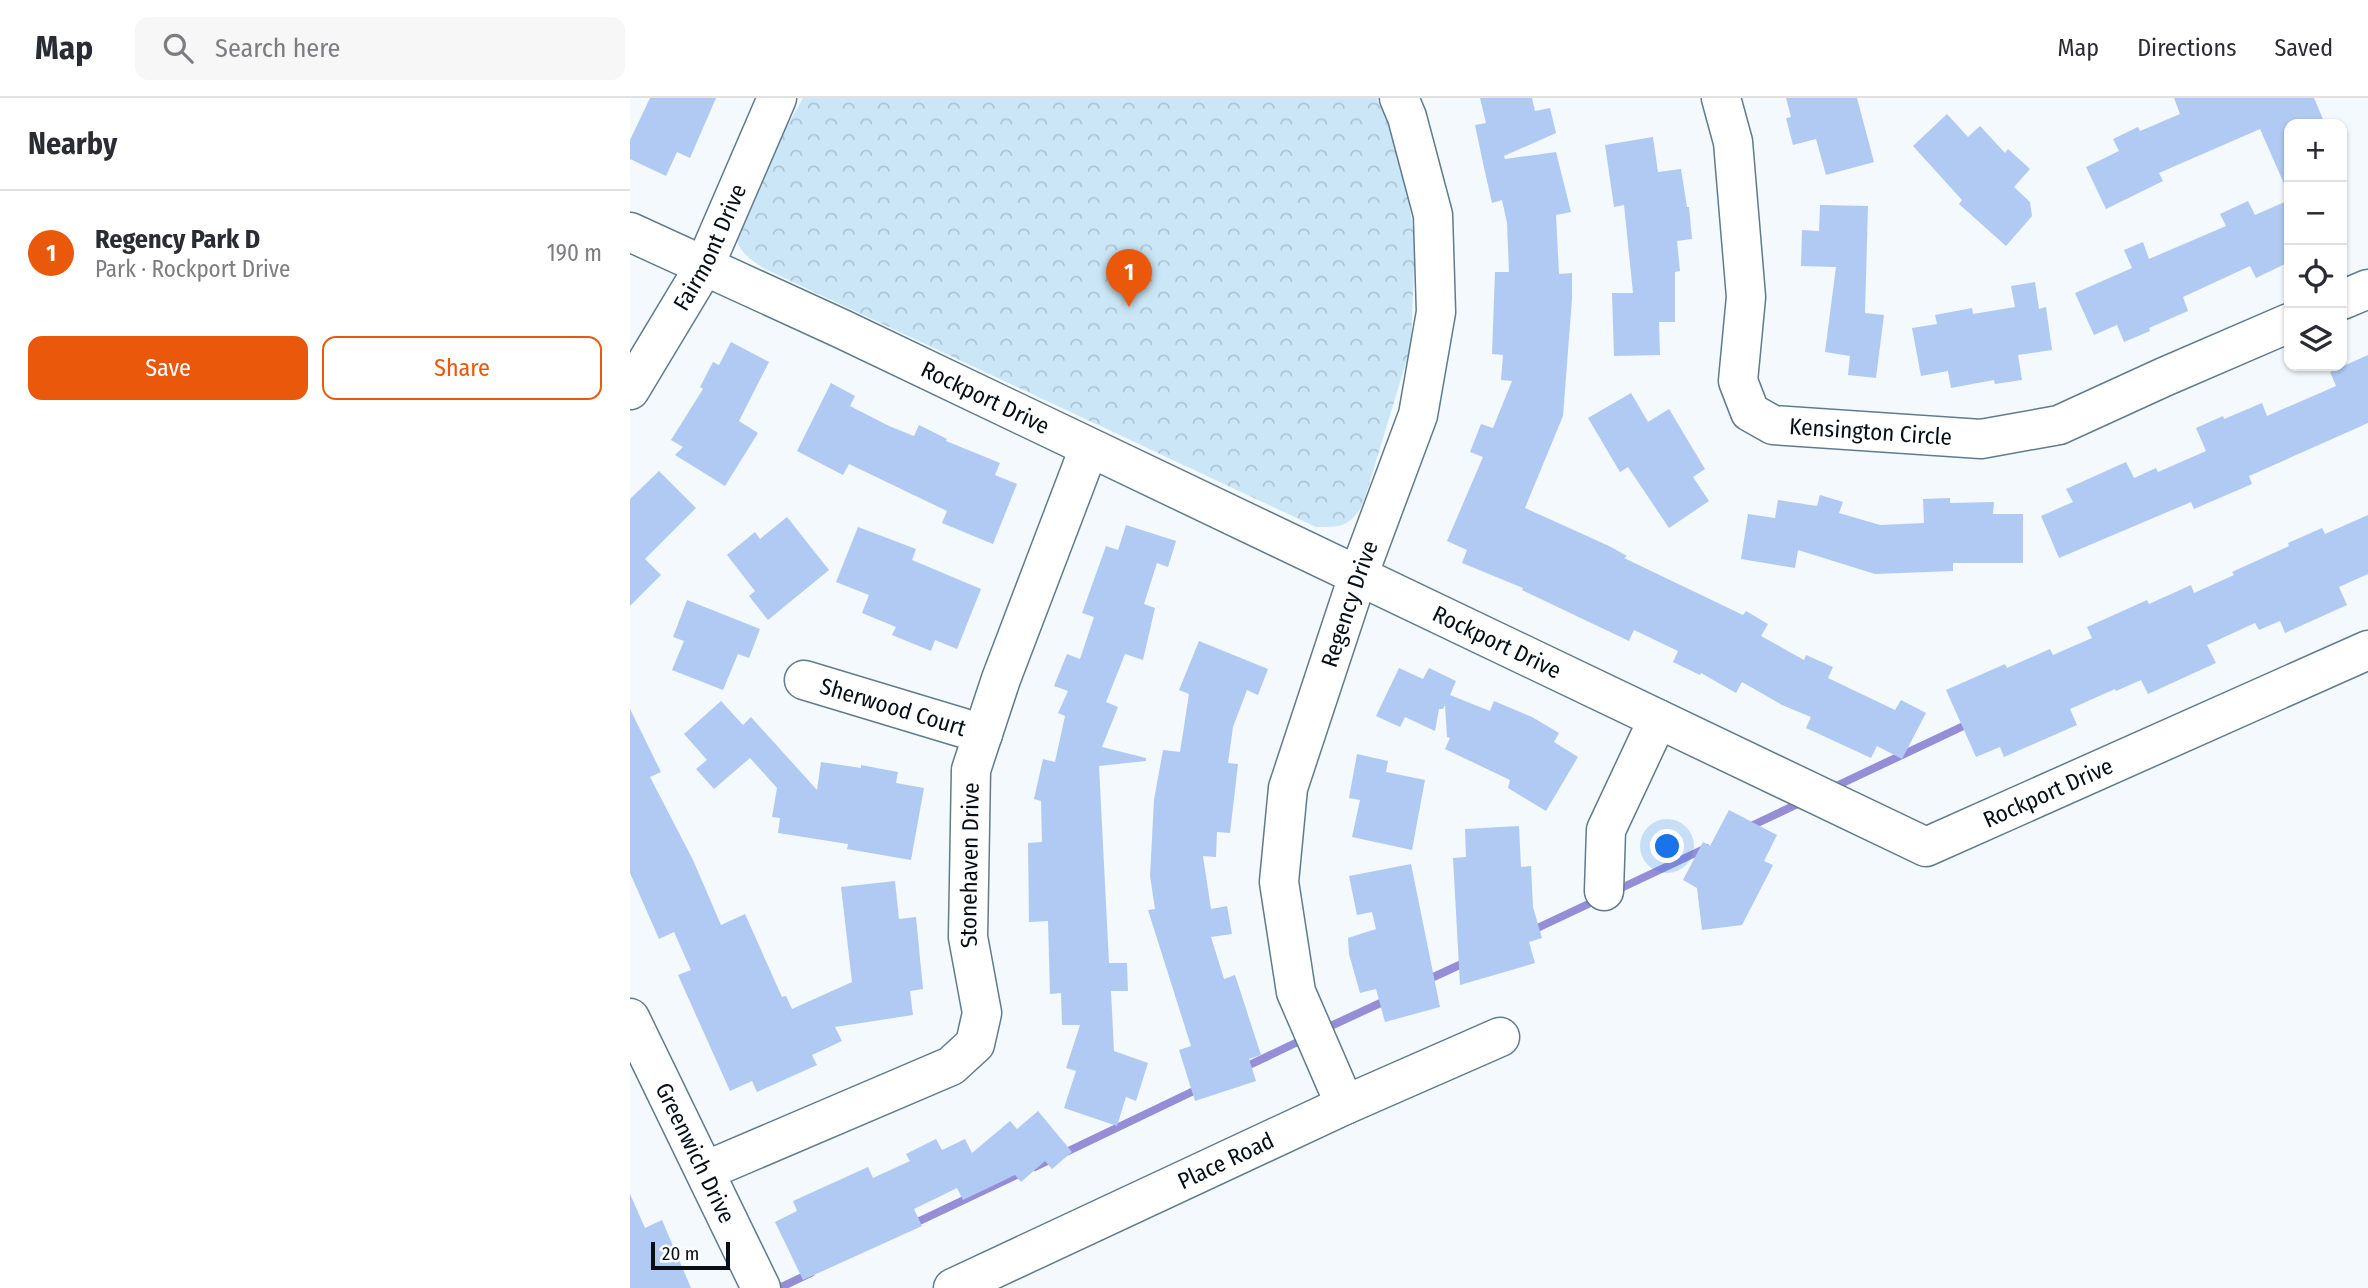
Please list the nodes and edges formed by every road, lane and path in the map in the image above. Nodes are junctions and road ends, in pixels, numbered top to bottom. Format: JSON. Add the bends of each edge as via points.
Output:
{"nodes":[{"id":1,"x":777,"y":98,"type":"edge"},
{"id":2,"x":1398,"y":98,"type":"edge"},
{"id":3,"x":1721,"y":98,"type":"edge"},
{"id":4,"x":630,"y":232,"type":"edge"},
{"id":5,"x":704,"y":267,"type":"junction"},
{"id":6,"x":2368,"y":289,"type":"edge"},
{"id":7,"x":2347,"y":298,"type":"edge"},
{"id":8,"x":2284,"y":325,"type":"edge"},
{"id":9,"x":630,"y":390,"type":"edge"},
{"id":10,"x":1089,"y":447,"type":"junction"},
{"id":11,"x":1358,"y":576,"type":"junction"},
{"id":12,"x":2368,"y":650,"type":"edge"},
{"id":13,"x":804,"y":680,"type":"dead end"},
{"id":14,"x":1658,"y":719,"type":"junction"},
{"id":15,"x":983,"y":734,"type":"junction"},
{"id":16,"x":1604,"y":891,"type":"dead end"},
{"id":17,"x":630,"y":1018,"type":"edge"},
{"id":18,"x":1500,"y":1037,"type":"dead end"},
{"id":19,"x":1345,"y":1105,"type":"junction"},
{"id":20,"x":705,"y":1171,"type":"junction"},
{"id":21,"x":761,"y":1288,"type":"edge"},
{"id":22,"x":953,"y":1288,"type":"edge"}],
"edges":[{"from":1,"to":5,"type":"street","name":"Fairmont Drive"},
{"from":2,"to":11,"type":"street","name":"Regency Drive","via":[[1433,215],[1436,312],[1418,415]]},
{"from":3,"to":8,"type":"street","name":"Kensington Circle","via":[[1733,142],[1746,297],[1738,381],[1750,412],[1773,425],[1981,439],[2059,425]]},
{"from":4,"to":5,"type":"street","name":"Rockport Drive"},
{"from":5,"to":9,"type":"street","name":"Fairmont Drive"},
{"from":5,"to":10,"type":"street","name":"Rockport Drive"},
{"from":6,"to":7,"type":"street"},
{"from":10,"to":11,"type":"street","name":"Rockport Drive"},
{"from":10,"to":15,"type":"street","name":"Stonehaven Drive"},
{"from":11,"to":14,"type":"street","name":"Rockport Drive"},
{"from":11,"to":19,"type":"street","name":"Regency Drive","via":[[1288,788],[1279,882],[1296,992]]},
{"from":12,"to":14,"type":"street","name":"Rockport Drive","via":[[1926,847]]},
{"from":13,"to":15,"type":"street","name":"Sherwood Court"},
{"from":14,"to":16,"type":"street","via":[[1606,830]]},
{"from":15,"to":20,"type":"street","name":"Stonehaven Drive","via":[[971,771],[968,937],[982,1013],[975,1044],[951,1066]]},
{"from":17,"to":20,"type":"street","name":"Greenwich Drive"},
{"from":18,"to":19,"type":"street","name":"Place Road"},
{"from":19,"to":22,"type":"street","name":"Place Road"},
{"from":20,"to":21,"type":"street","name":"Greenwich Drive"}]}
